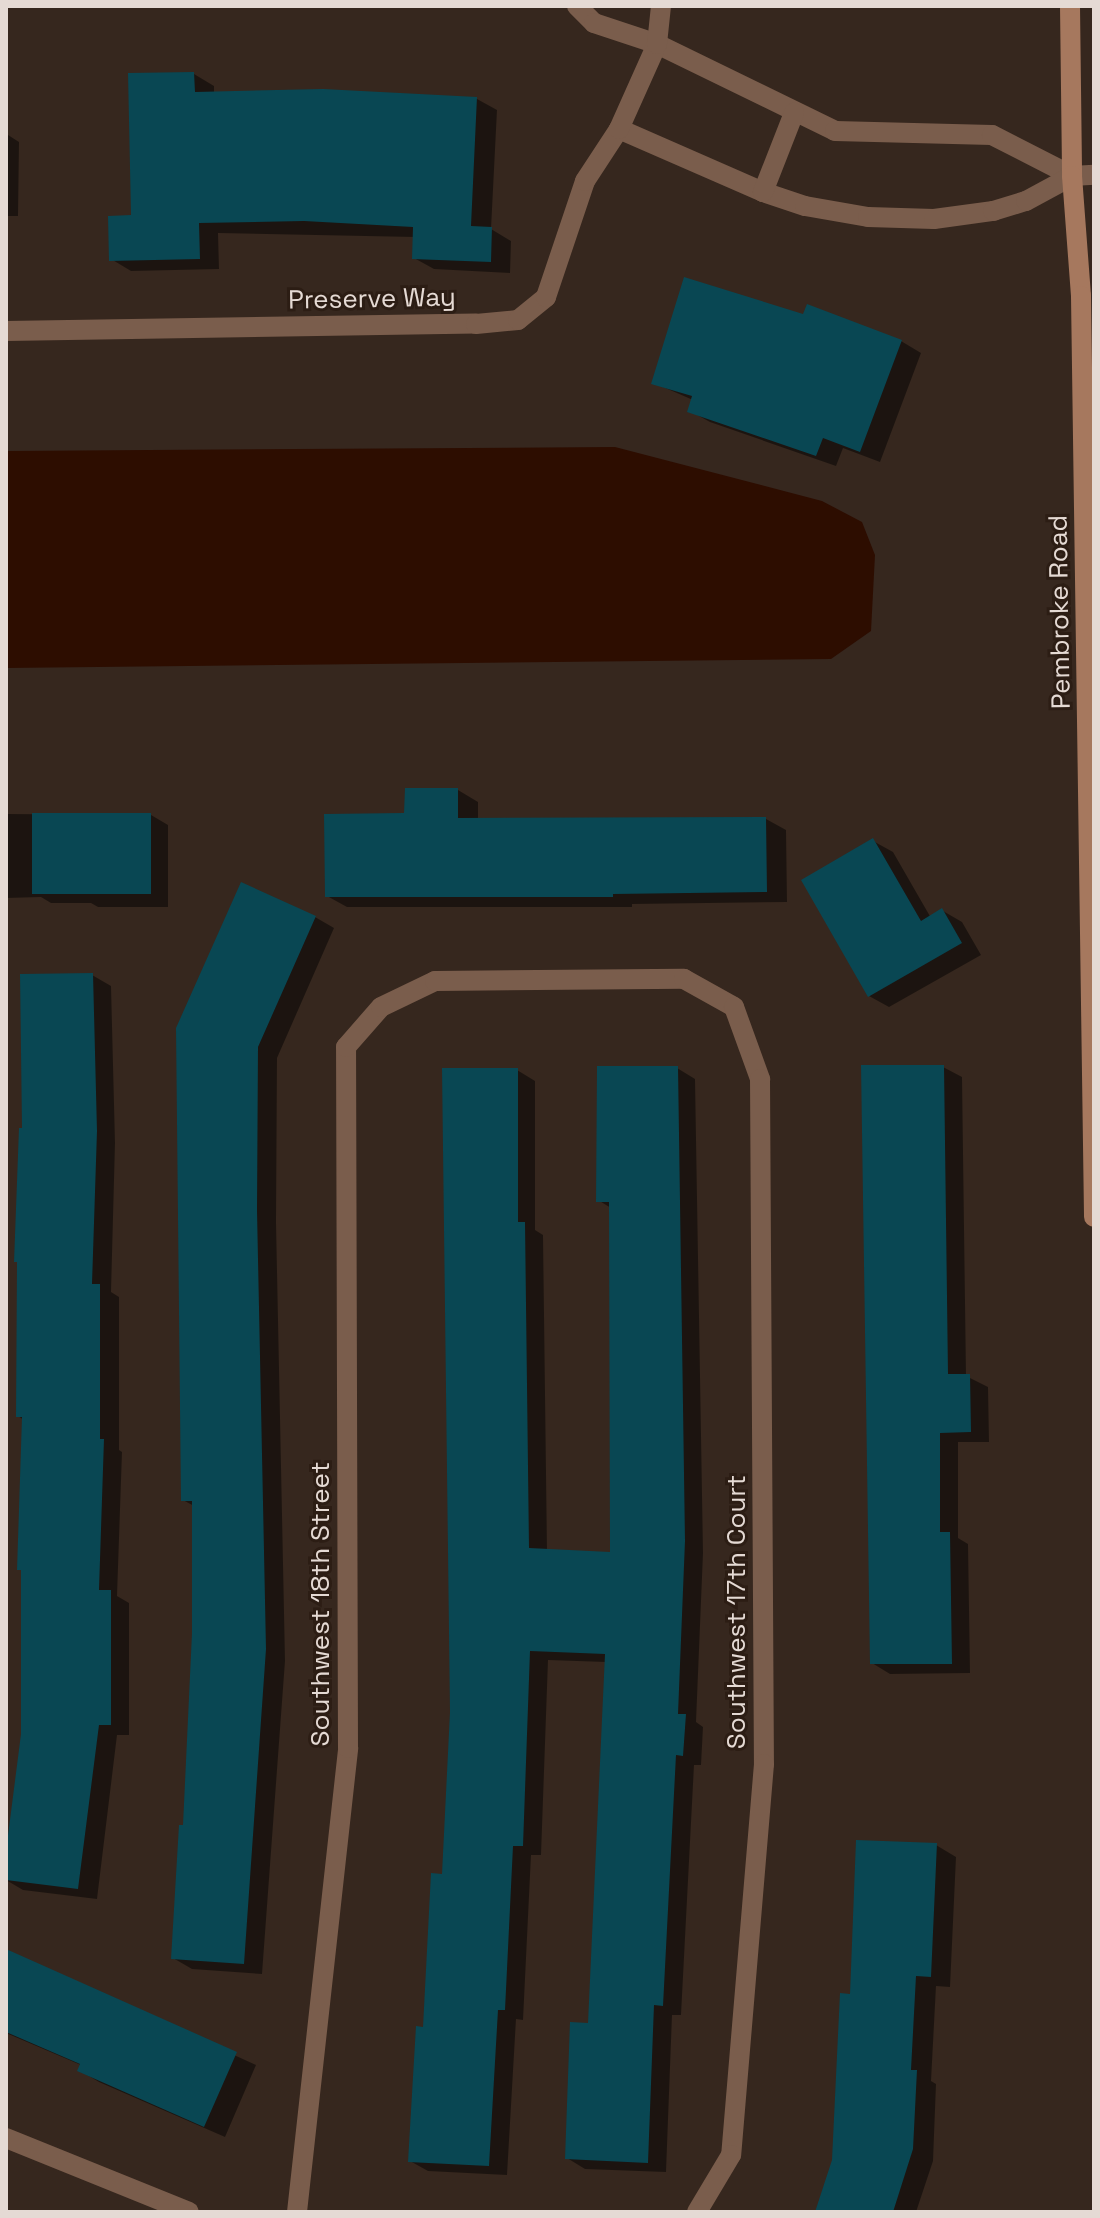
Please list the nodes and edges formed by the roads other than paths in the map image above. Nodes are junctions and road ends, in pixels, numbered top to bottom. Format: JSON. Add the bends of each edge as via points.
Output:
{"nodes":[{"id":1,"x":577,"y":6,"type":"edge"},
{"id":2,"x":661,"y":6,"type":"edge"},
{"id":3,"x":1070,"y":6,"type":"edge"},
{"id":4,"x":657,"y":44,"type":"junction"},
{"id":5,"x":794,"y":113,"type":"junction"},
{"id":6,"x":619,"y":129,"type":"junction"},
{"id":7,"x":1094,"y":175,"type":"edge"},
{"id":8,"x":1072,"y":176,"type":"junction"},
{"id":9,"x":763,"y":192,"type":"junction"},
{"id":10,"x":6,"y":331,"type":"edge"},
{"id":11,"x":734,"y":1007,"type":"joint"},
{"id":12,"x":1094,"y":1217,"type":"edge"},
{"id":13,"x":6,"y":2138,"type":"edge"},
{"id":14,"x":189,"y":2212,"type":"edge"},
{"id":15,"x":297,"y":2212,"type":"edge"},
{"id":16,"x":697,"y":2212,"type":"edge"}],
"edges":[{"from":1,"to":4,"type":"street","via":[[594,23]]},
{"from":2,"to":4,"type":"street","name":"Preserve Way"},
{"from":3,"to":8,"type":"main road","name":"Pembroke Road"},
{"from":4,"to":5,"type":"street"},
{"from":4,"to":6,"type":"street","name":"Preserve Way"},
{"from":5,"to":8,"type":"street","via":[[835,131],[992,135]]},
{"from":5,"to":9,"type":"street"},
{"from":6,"to":9,"type":"street"},
{"from":6,"to":10,"type":"street","name":"Preserve Way","via":[[585,181],[546,297],[518,320]]},
{"from":7,"to":8,"type":"street"},
{"from":8,"to":9,"type":"street","via":[[1026,201],[934,219],[868,217]]},
{"from":8,"to":12,"type":"main road","name":"Pembroke Road","via":[[1081,296]]},
{"from":11,"to":15,"type":"street","name":"Southwest 18th Street","via":[[684,979],[435,981],[381,1007],[346,1047],[348,1748]]},
{"from":11,"to":16,"type":"street","name":"Southwest 17th Court","via":[[760,1079],[764,1764],[731,2155]]},
{"from":13,"to":14,"type":"street"}]}
